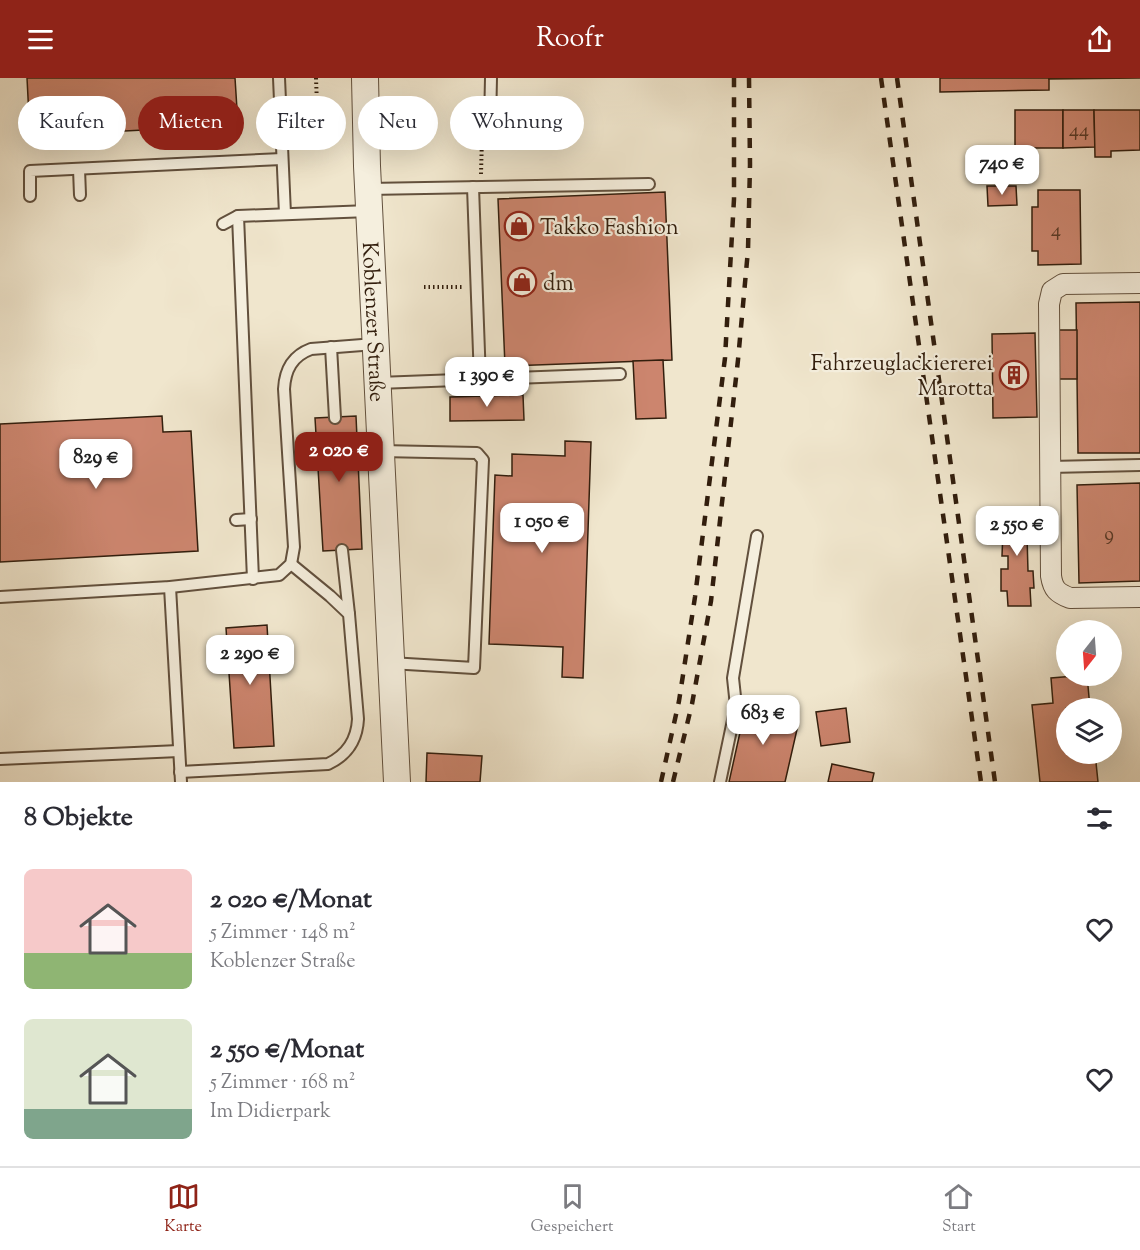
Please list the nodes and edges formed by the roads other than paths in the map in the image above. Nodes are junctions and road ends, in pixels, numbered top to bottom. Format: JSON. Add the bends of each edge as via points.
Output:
{"nodes":[{"id":1,"x":279,"y":78,"type":"edge"},
{"id":2,"x":365,"y":78,"type":"edge"},
{"id":3,"x":491,"y":78,"type":"edge"},
{"id":4,"x":280,"y":96,"type":"edge"},
{"id":5,"x":491,"y":96,"type":"edge"},
{"id":6,"x":282,"y":150,"type":"edge"},
{"id":7,"x":282,"y":159,"type":"junction"},
{"id":8,"x":79,"y":169,"type":"junction"},
{"id":9,"x":649,"y":184,"type":"dead end"},
{"id":10,"x":477,"y":187,"type":"junction"},
{"id":11,"x":368,"y":189,"type":"junction"},
{"id":12,"x":80,"y":195,"type":"dead end"},
{"id":13,"x":30,"y":196,"type":"dead end"},
{"id":14,"x":285,"y":214,"type":"junction"},
{"id":15,"x":238,"y":216,"type":"junction"},
{"id":16,"x":223,"y":224,"type":"dead end"},
{"id":17,"x":1140,"y":283,"type":"edge"},
{"id":18,"x":375,"y":344,"type":"junction"},
{"id":19,"x":331,"y":347,"type":"junction"},
{"id":20,"x":620,"y":375,"type":"dead end"},
{"id":21,"x":480,"y":380,"type":"junction"},
{"id":22,"x":378,"y":383,"type":"junction"},
{"id":23,"x":335,"y":418,"type":"dead end"},
{"id":24,"x":380,"y":450,"type":"junction"},
{"id":25,"x":1140,"y":465,"type":"edge"},
{"id":26,"x":1050,"y":466,"type":"junction"},
{"id":27,"x":251,"y":519,"type":"junction"},
{"id":28,"x":236,"y":520,"type":"dead end"},
{"id":29,"x":756,"y":536,"type":"dead end"},
{"id":30,"x":342,"y":550,"type":"dead end"},
{"id":31,"x":291,"y":564,"type":"junction"},
{"id":32,"x":253,"y":579,"type":"junction"},
{"id":33,"x":170,"y":587,"type":"junction"},
{"id":34,"x":0,"y":597,"type":"edge"},
{"id":35,"x":1140,"y":597,"type":"edge"},
{"id":36,"x":349,"y":614,"type":"junction"},
{"id":37,"x":390,"y":663,"type":"junction"},
{"id":38,"x":179,"y":751,"type":"junction"},
{"id":39,"x":0,"y":759,"type":"edge"},
{"id":40,"x":180,"y":777,"type":"edge"},
{"id":41,"x":397,"y":782,"type":"edge"},
{"id":42,"x":720,"y":782,"type":"edge"}],
"edges":[{"from":1,"to":4,"type":"lane"},
{"from":2,"to":11,"type":"street","name":"Koblenzer Straße"},
{"from":3,"to":5,"type":"lane"},
{"from":6,"to":7,"type":"lane"},
{"from":7,"to":8,"type":"lane"},
{"from":7,"to":14,"type":"lane"},
{"from":8,"to":12,"type":"lane"},
{"from":8,"to":13,"type":"lane","via":[[30,171]]},
{"from":9,"to":10,"type":"lane"},
{"from":10,"to":11,"type":"lane"},
{"from":10,"to":21,"type":"lane"},
{"from":11,"to":14,"type":"lane"},
{"from":11,"to":18,"type":"street","name":"Koblenzer Straße"},
{"from":14,"to":15,"type":"lane"},
{"from":15,"to":16,"type":"lane"},
{"from":15,"to":27,"type":"lane"},
{"from":17,"to":26,"type":"street","via":[[1063,284],[1052,291]]},
{"from":18,"to":19,"type":"lane"},
{"from":18,"to":22,"type":"street","name":"Koblenzer Straße"},
{"from":19,"to":23,"type":"lane"},
{"from":19,"to":31,"type":"lane","via":[[302,352],[286,371],[294,547]]},
{"from":20,"to":21,"type":"lane"},
{"from":21,"to":22,"type":"lane"},
{"from":22,"to":24,"type":"street","name":"Koblenzer Straße"},
{"from":24,"to":37,"type":"street","name":"Koblenzer Straße"},
{"from":24,"to":37,"type":"lane","via":[[477,453],[483,460],[474,668]]},
{"from":25,"to":26,"type":"lane"},
{"from":26,"to":35,"type":"street","via":[[1053,587],[1070,598]]},
{"from":27,"to":28,"type":"lane"},
{"from":27,"to":32,"type":"lane"},
{"from":29,"to":42,"type":"lane","via":[[734,678],[736,706]]},
{"from":30,"to":36,"type":"lane"},
{"from":31,"to":32,"type":"lane","via":[[279,575]]},
{"from":31,"to":36,"type":"lane"},
{"from":32,"to":33,"type":"lane"},
{"from":33,"to":34,"type":"lane"},
{"from":33,"to":38,"type":"lane"},
{"from":36,"to":40,"type":"lane","via":[[358,729],[346,752],[328,764]]},
{"from":37,"to":41,"type":"street","name":"Koblenzer Straße"},
{"from":38,"to":39,"type":"lane"},
{"from":38,"to":40,"type":"lane"}]}
